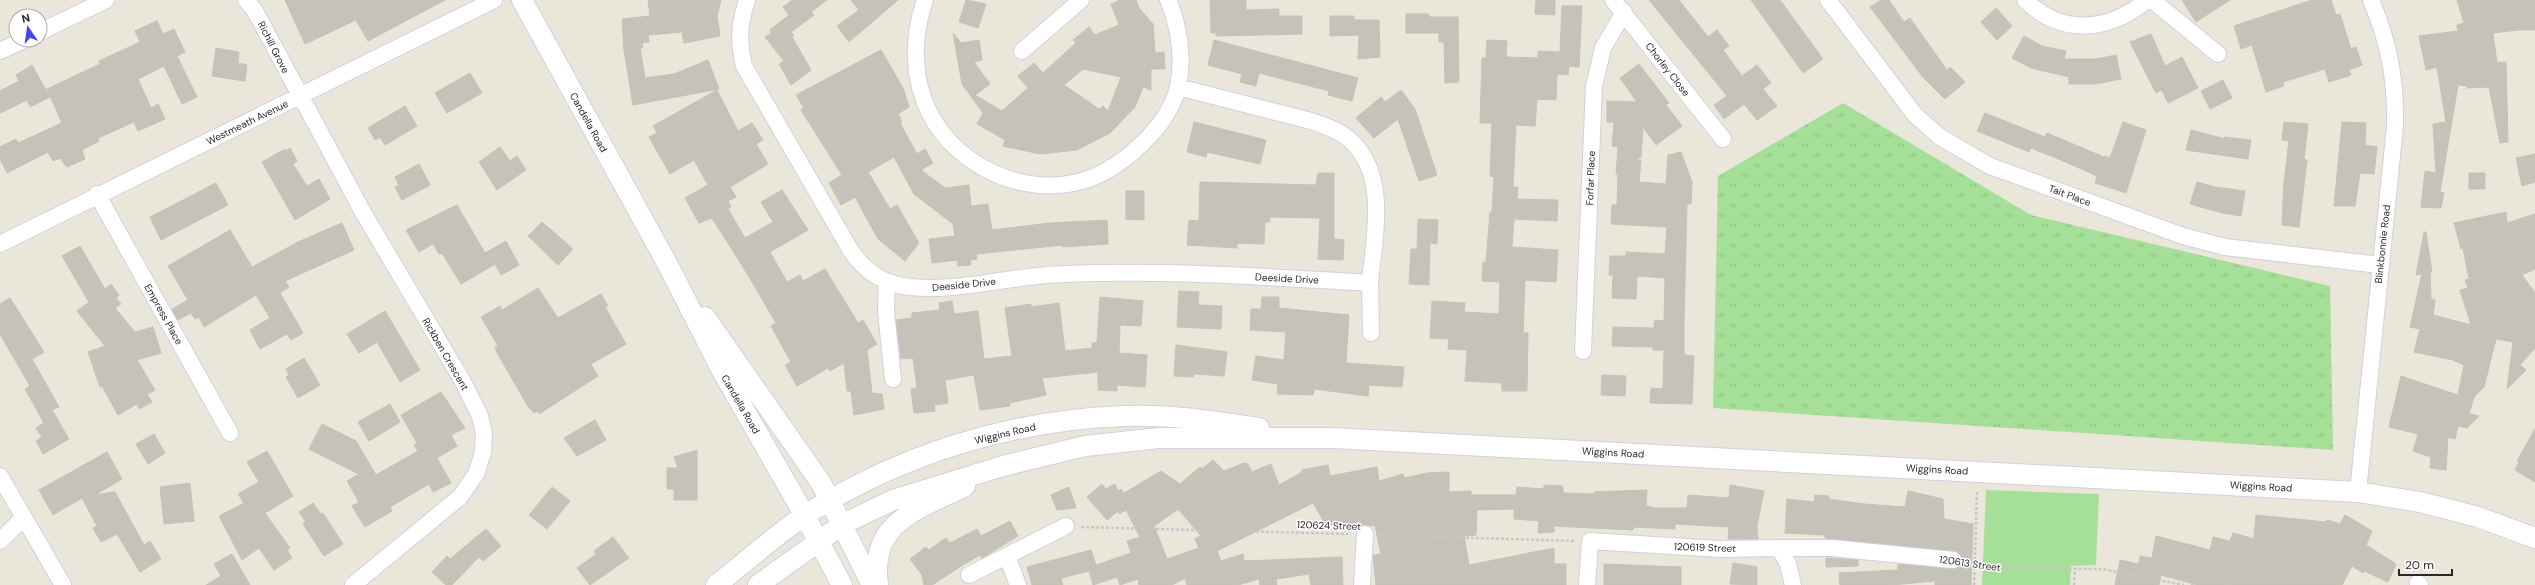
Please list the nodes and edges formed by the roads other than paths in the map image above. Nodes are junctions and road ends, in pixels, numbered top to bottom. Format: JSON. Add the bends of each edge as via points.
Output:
{"nodes":[{"id":1,"x":106,"y":0,"type":"edge"},
{"id":2,"x":246,"y":0,"type":"edge"},
{"id":3,"x":494,"y":0,"type":"edge"},
{"id":4,"x":522,"y":0,"type":"edge"},
{"id":5,"x":747,"y":0,"type":"edge"},
{"id":6,"x":925,"y":0,"type":"edge"},
{"id":7,"x":1082,"y":0,"type":"edge"},
{"id":8,"x":1168,"y":0,"type":"edge"},
{"id":9,"x":1613,"y":0,"type":"edge"},
{"id":10,"x":1828,"y":0,"type":"edge"},
{"id":11,"x":2025,"y":0,"type":"edge"},
{"id":12,"x":2147,"y":0,"type":"edge"},
{"id":13,"x":2152,"y":0,"type":"edge"},
{"id":14,"x":2371,"y":0,"type":"edge"},
{"id":15,"x":1624,"y":12,"type":"junction"},
{"id":16,"x":48,"y":28,"type":"edge"},
{"id":17,"x":1022,"y":51,"type":"dead end"},
{"id":18,"x":2218,"y":54,"type":"dead end"},
{"id":19,"x":1178,"y":87,"type":"junction"},
{"id":20,"x":300,"y":97,"type":"junction"},
{"id":21,"x":1723,"y":139,"type":"dead end"},
{"id":22,"x":97,"y":194,"type":"junction"},
{"id":23,"x":0,"y":244,"type":"edge"},
{"id":24,"x":668,"y":265,"type":"junction"},
{"id":25,"x":2380,"y":265,"type":"junction"},
{"id":26,"x":887,"y":282,"type":"junction"},
{"id":27,"x":1370,"y":283,"type":"junction"},
{"id":28,"x":1371,"y":333,"type":"dead end"},
{"id":29,"x":1583,"y":351,"type":"dead end"},
{"id":30,"x":893,"y":379,"type":"dead end"},
{"id":31,"x":230,"y":433,"type":"dead end"},
{"id":32,"x":1333,"y":438,"type":"junction"},
{"id":33,"x":1003,"y":466,"type":"junction"},
{"id":34,"x":0,"y":476,"type":"edge"},
{"id":35,"x":2358,"y":492,"type":"junction"},
{"id":36,"x":831,"y":500,"type":"junction"},
{"id":37,"x":805,"y":516,"type":"junction"},
{"id":38,"x":23,"y":518,"type":"junction"},
{"id":39,"x":843,"y":524,"type":"junction"},
{"id":40,"x":1066,"y":526,"type":"road end"},
{"id":41,"x":1365,"y":534,"type":"road end"},
{"id":42,"x":2535,"y":538,"type":"edge"},
{"id":43,"x":0,"y":541,"type":"edge"},
{"id":44,"x":818,"y":541,"type":"junction"},
{"id":45,"x":1779,"y":548,"type":"junction"},
{"id":46,"x":1006,"y":556,"type":"junction"},
{"id":47,"x":1953,"y":560,"type":"road end"},
{"id":48,"x":969,"y":575,"type":"dead end"},
{"id":49,"x":62,"y":585,"type":"edge"},
{"id":50,"x":352,"y":585,"type":"edge"},
{"id":51,"x":716,"y":585,"type":"edge"},
{"id":52,"x":758,"y":585,"type":"edge"},
{"id":53,"x":842,"y":585,"type":"edge"},
{"id":54,"x":872,"y":585,"type":"edge"},
{"id":55,"x":878,"y":585,"type":"edge"},
{"id":56,"x":1018,"y":585,"type":"edge"},
{"id":57,"x":1362,"y":585,"type":"edge"},
{"id":58,"x":1587,"y":585,"type":"edge"},
{"id":59,"x":1793,"y":585,"type":"edge"}],
"edges":[{"from":1,"to":16,"type":"street"},
{"from":2,"to":20,"type":"street","name":"Richill Grove","via":[[259,18]]},
{"from":3,"to":20,"type":"street","name":"Westmeath Avenue"},
{"from":4,"to":24,"type":"street","name":"Candella Road"},
{"from":5,"to":26,"type":"street","name":"Deeside Drive","via":[[739,27],[739,44],[744,66],[851,251],[865,269]]},
{"from":6,"to":19,"type":"street","via":[[919,18],[915,54],[919,84],[927,108],[940,133],[958,151],[996,175],[1028,183],[1053,184],[1081,181],[1097,175],[1139,146],[1163,118]]},
{"from":7,"to":17,"type":"street"},
{"from":8,"to":19,"type":"street","via":[[1175,16],[1180,54]]},
{"from":9,"to":15,"type":"street","name":"Chorley Close"},
{"from":10,"to":25,"type":"street","name":"Tait Place","via":[[1915,115],[1940,137],[1990,166],[2183,236],[2225,247]]},
{"from":11,"to":12,"type":"street","via":[[2053,20],[2087,26],[2122,17]]},
{"from":13,"to":18,"type":"street"},
{"from":14,"to":25,"type":"street","name":"Blinkbonnie Road","via":[[2389,50],[2396,92],[2395,126]]},
{"from":15,"to":21,"type":"street","name":"Chorley Close"},
{"from":15,"to":29,"type":"street","name":"Forfar Place","via":[[1603,48],[1594,86]]},
{"from":19,"to":27,"type":"street","via":[[1311,121],[1332,128],[1350,140],[1372,174],[1376,203]]},
{"from":20,"to":22,"type":"street","name":"Westmeath Avenue"},
{"from":20,"to":50,"type":"street","name":"Rickben Crescent","via":[[364,214],[462,380],[480,416],[484,433],[483,452],[476,474],[460,497]]},
{"from":22,"to":23,"type":"street","name":"Westmeath Avenue"},
{"from":22,"to":31,"type":"street","name":"Empress Place"},
{"from":24,"to":36,"type":"street","name":"Candella Road","via":[[757,388]]},
{"from":24,"to":37,"type":"street","name":"Candella Road","via":[[721,369]]},
{"from":25,"to":35,"type":"street","name":"Blinkbonnie Road"},
{"from":26,"to":27,"type":"street","name":"Deeside Drive","via":[[924,288],[960,286],[1044,274],[1121,272]]},
{"from":26,"to":30,"type":"street","via":[[886,311]]},
{"from":27,"to":28,"type":"street"},
{"from":32,"to":33,"type":"street","name":"Wiggins Road","via":[[1159,438],[1085,446]]},
{"from":32,"to":35,"type":"street","name":"Wiggins Road"},
{"from":32,"to":36,"type":"street","name":"Wiggins Road","via":[[1198,419],[1125,416],[1073,421],[1024,428],[948,447],[874,477]]},
{"from":33,"to":39,"type":"street","name":"Wiggins Road","via":[[893,500]]},
{"from":33,"to":55,"type":"street","via":[[902,519],[890,528],[877,556]]},
{"from":34,"to":38,"type":"street"},
{"from":35,"to":42,"type":"street","name":"Wiggins Road","via":[[2420,502],[2478,517]]},
{"from":36,"to":37,"type":"street","name":"Wiggins Road"},
{"from":36,"to":39,"type":"street","name":"Candella Road"},
{"from":37,"to":44,"type":"street","name":"Candella Road"},
{"from":37,"to":51,"type":"street","name":"Wiggins Road"},
{"from":38,"to":43,"type":"street"},
{"from":38,"to":49,"type":"street"},
{"from":39,"to":44,"type":"street","name":"Wiggins Road"},
{"from":39,"to":54,"type":"street","name":"Candella Road"},
{"from":40,"to":46,"type":"street"},
{"from":41,"to":57,"type":"street"},
{"from":44,"to":52,"type":"street","name":"Wiggins Road"},
{"from":44,"to":53,"type":"street","name":"Candella Road"},
{"from":45,"to":47,"type":"street","name":"120613 Street","via":[[1832,548]]},
{"from":45,"to":58,"type":"street","name":"120619 Street","via":[[1720,549],[1590,541]]},
{"from":45,"to":59,"type":"street","via":[[1788,564]]},
{"from":46,"to":48,"type":"street"},
{"from":46,"to":56,"type":"street"}]}
